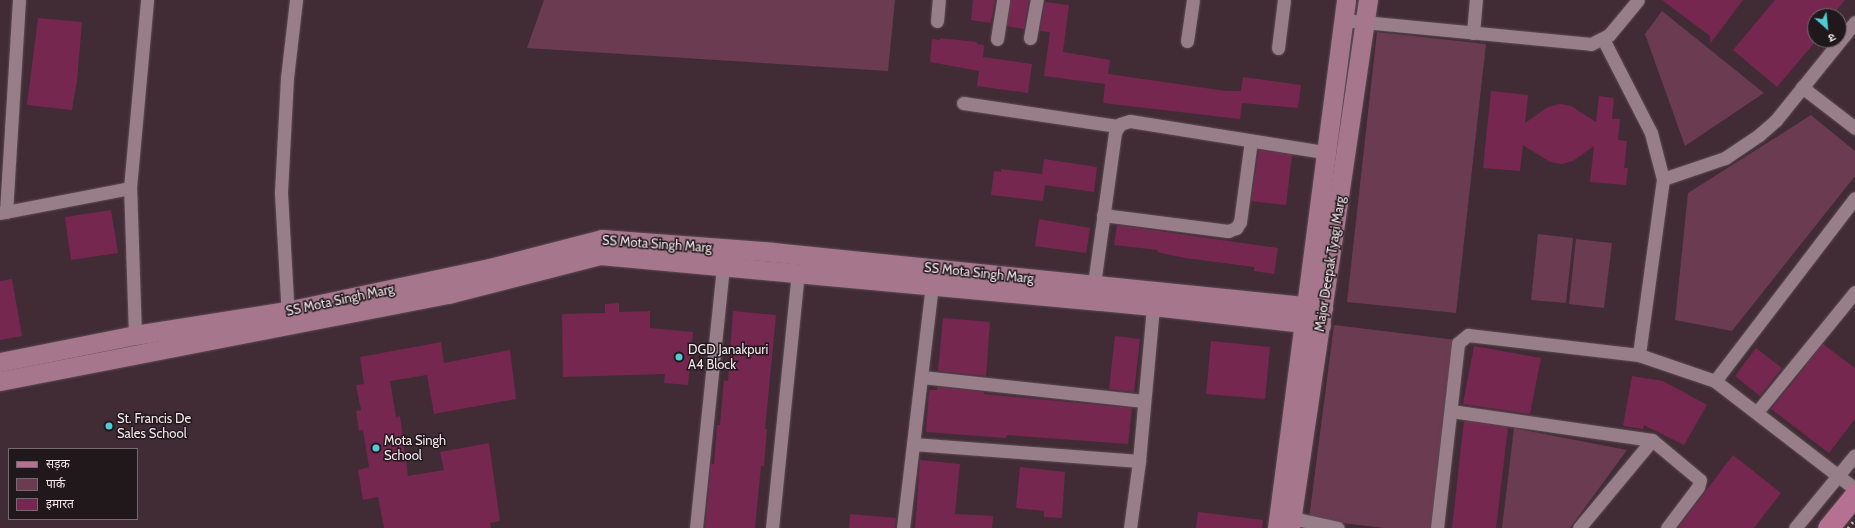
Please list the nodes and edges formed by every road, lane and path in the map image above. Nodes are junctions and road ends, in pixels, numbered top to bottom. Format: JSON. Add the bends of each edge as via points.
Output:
{"nodes":[{"id":1,"x":19,"y":0,"type":"edge"},
{"id":2,"x":147,"y":0,"type":"edge"},
{"id":3,"x":296,"y":0,"type":"edge"},
{"id":4,"x":939,"y":0,"type":"edge"},
{"id":5,"x":1003,"y":0,"type":"edge"},
{"id":6,"x":1037,"y":0,"type":"edge"},
{"id":7,"x":1192,"y":0,"type":"edge"},
{"id":8,"x":1284,"y":0,"type":"edge"},
{"id":9,"x":1346,"y":0,"type":"edge"},
{"id":10,"x":1368,"y":0,"type":"edge"},
{"id":11,"x":1476,"y":0,"type":"edge"},
{"id":12,"x":1638,"y":0,"type":"edge"},
{"id":13,"x":1343,"y":20,"type":"junction"},
{"id":14,"x":937,"y":21,"type":"dead end"},
{"id":15,"x":1366,"y":22,"type":"junction"},
{"id":16,"x":1855,"y":22,"type":"edge"},
{"id":17,"x":1473,"y":33,"type":"junction"},
{"id":18,"x":1030,"y":38,"type":"dead end"},
{"id":19,"x":997,"y":39,"type":"dead end"},
{"id":20,"x":1603,"y":39,"type":"junction"},
{"id":21,"x":1187,"y":41,"type":"dead end"},
{"id":22,"x":1278,"y":48,"type":"dead end"},
{"id":23,"x":1802,"y":88,"type":"junction"},
{"id":24,"x":963,"y":103,"type":"dead end"},
{"id":25,"x":1117,"y":126,"type":"junction"},
{"id":26,"x":1855,"y":128,"type":"edge"},
{"id":27,"x":1251,"y":141,"type":"junction"},
{"id":28,"x":1324,"y":152,"type":"junction"},
{"id":29,"x":1663,"y":179,"type":"junction"},
{"id":30,"x":130,"y":188,"type":"junction"},
{"id":31,"x":1855,"y":198,"type":"edge"},
{"id":32,"x":3,"y":212,"type":"edge"},
{"id":33,"x":1103,"y":215,"type":"junction"},
{"id":34,"x":723,"y":265,"type":"junction"},
{"id":35,"x":798,"y":272,"type":"junction"},
{"id":36,"x":933,"y":276,"type":"junction"},
{"id":37,"x":1094,"y":284,"type":"junction"},
{"id":38,"x":1855,"y":292,"type":"edge"},
{"id":39,"x":1152,"y":306,"type":"junction"},
{"id":40,"x":1314,"y":316,"type":"junction"},
{"id":41,"x":288,"y":318,"type":"junction"},
{"id":42,"x":135,"y":336,"type":"junction"},
{"id":43,"x":85,"y":345,"type":"junction"},
{"id":44,"x":1639,"y":355,"type":"junction"},
{"id":45,"x":0,"y":362,"type":"edge"},
{"id":46,"x":85,"y":365,"type":"junction"},
{"id":47,"x":922,"y":377,"type":"junction"},
{"id":48,"x":0,"y":381,"type":"edge"},
{"id":49,"x":1715,"y":381,"type":"junction"},
{"id":50,"x":1144,"y":400,"type":"junction"},
{"id":51,"x":1451,"y":411,"type":"junction"},
{"id":52,"x":1757,"y":412,"type":"junction"},
{"id":53,"x":1652,"y":440,"type":"junction"},
{"id":54,"x":913,"y":444,"type":"junction"},
{"id":55,"x":1855,"y":455,"type":"edge"},
{"id":56,"x":1139,"y":461,"type":"junction"},
{"id":57,"x":1838,"y":476,"type":"junction"},
{"id":58,"x":1855,"y":488,"type":"edge"},
{"id":59,"x":1855,"y":495,"type":"edge"},
{"id":60,"x":1284,"y":522,"type":"edge"},
{"id":61,"x":696,"y":528,"type":"edge"},
{"id":62,"x":772,"y":528,"type":"edge"},
{"id":63,"x":903,"y":528,"type":"edge"},
{"id":64,"x":1130,"y":528,"type":"edge"},
{"id":65,"x":1338,"y":528,"type":"edge"},
{"id":66,"x":1437,"y":528,"type":"edge"},
{"id":67,"x":1579,"y":528,"type":"edge"},
{"id":68,"x":1667,"y":528,"type":"edge"},
{"id":69,"x":1795,"y":528,"type":"edge"},
{"id":70,"x":1828,"y":528,"type":"edge"}],
"edges":[{"from":1,"to":32,"type":"street"},
{"from":2,"to":30,"type":"street"},
{"from":3,"to":41,"type":"street","via":[[287,78],[281,192]]},
{"from":4,"to":14,"type":"street"},
{"from":5,"to":19,"type":"street"},
{"from":6,"to":18,"type":"street"},
{"from":7,"to":21,"type":"street"},
{"from":8,"to":22,"type":"street"},
{"from":9,"to":13,"type":"street","name":"Major Deepak Tyagi Marg"},
{"from":10,"to":15,"type":"street","name":"Major Deepak Tyagi Marg"},
{"from":11,"to":17,"type":"street"},
{"from":12,"to":20,"type":"street","via":[[1617,27]]},
{"from":13,"to":15,"type":"street"},
{"from":13,"to":28,"type":"street","name":"Major Deepak Tyagi Marg"},
{"from":15,"to":17,"type":"street"},
{"from":15,"to":40,"type":"street","name":"Major Deepak Tyagi Marg"},
{"from":16,"to":23,"type":"street"},
{"from":17,"to":20,"type":"street","via":[[1579,44],[1591,44]]},
{"from":20,"to":29,"type":"street","via":[[1651,133]]},
{"from":23,"to":26,"type":"street"},
{"from":23,"to":29,"type":"street","via":[[1768,128],[1743,148],[1709,165]]},
{"from":24,"to":25,"type":"street"},
{"from":25,"to":27,"type":"street","via":[[1130,121]]},
{"from":25,"to":33,"type":"street"},
{"from":27,"to":28,"type":"street"},
{"from":27,"to":33,"type":"street","via":[[1240,222],[1236,228],[1228,231]]},
{"from":28,"to":40,"type":"street","name":"Major Deepak Tyagi Marg"},
{"from":29,"to":44,"type":"street"},
{"from":30,"to":32,"type":"street"},
{"from":30,"to":42,"type":"street"},
{"from":31,"to":49,"type":"street"},
{"from":33,"to":37,"type":"street"},
{"from":34,"to":35,"type":"street","name":"SS Mota Singh Marg"},
{"from":34,"to":41,"type":"street","name":"SS Mota Singh Marg","via":[[600,255],[448,294]]},
{"from":34,"to":61,"type":"street"},
{"from":35,"to":36,"type":"street","name":"SS Mota Singh Marg"},
{"from":35,"to":62,"type":"street"},
{"from":36,"to":37,"type":"street","name":"SS Mota Singh Marg"},
{"from":36,"to":39,"type":"street","name":"SS Mota Singh Marg"},
{"from":36,"to":41,"type":"street","name":"SS Mota Singh Marg","via":[[602,239]]},
{"from":36,"to":47,"type":"street"},
{"from":37,"to":40,"type":"street","name":"SS Mota Singh Marg"},
{"from":38,"to":52,"type":"street"},
{"from":39,"to":40,"type":"street","name":"SS Mota Singh Marg"},
{"from":39,"to":50,"type":"street"},
{"from":40,"to":60,"type":"street","name":"Major Deepak Tyagi Marg"},
{"from":41,"to":42,"type":"street","name":"SS Mota Singh Marg"},
{"from":41,"to":46,"type":"street","name":"SS Mota Singh Marg"},
{"from":42,"to":43,"type":"street","name":"SS Mota Singh Marg"},
{"from":43,"to":45,"type":"street","name":"SS Mota Singh Marg"},
{"from":43,"to":46,"type":"street"},
{"from":44,"to":49,"type":"street"},
{"from":44,"to":51,"type":"street","via":[[1468,335],[1458,343]]},
{"from":46,"to":48,"type":"street","name":"SS Mota Singh Marg"},
{"from":47,"to":50,"type":"street"},
{"from":47,"to":54,"type":"street"},
{"from":49,"to":52,"type":"street"},
{"from":50,"to":56,"type":"street"},
{"from":51,"to":53,"type":"street"},
{"from":51,"to":66,"type":"street"},
{"from":52,"to":57,"type":"street"},
{"from":53,"to":67,"type":"street"},
{"from":53,"to":68,"type":"street","via":[[1700,480],[1698,487]]},
{"from":54,"to":56,"type":"street"},
{"from":54,"to":63,"type":"street"},
{"from":55,"to":57,"type":"street"},
{"from":56,"to":64,"type":"street"},
{"from":57,"to":58,"type":"street"},
{"from":57,"to":69,"type":"street"},
{"from":59,"to":70,"type":"main road"},
{"from":60,"to":65,"type":"street"}]}
